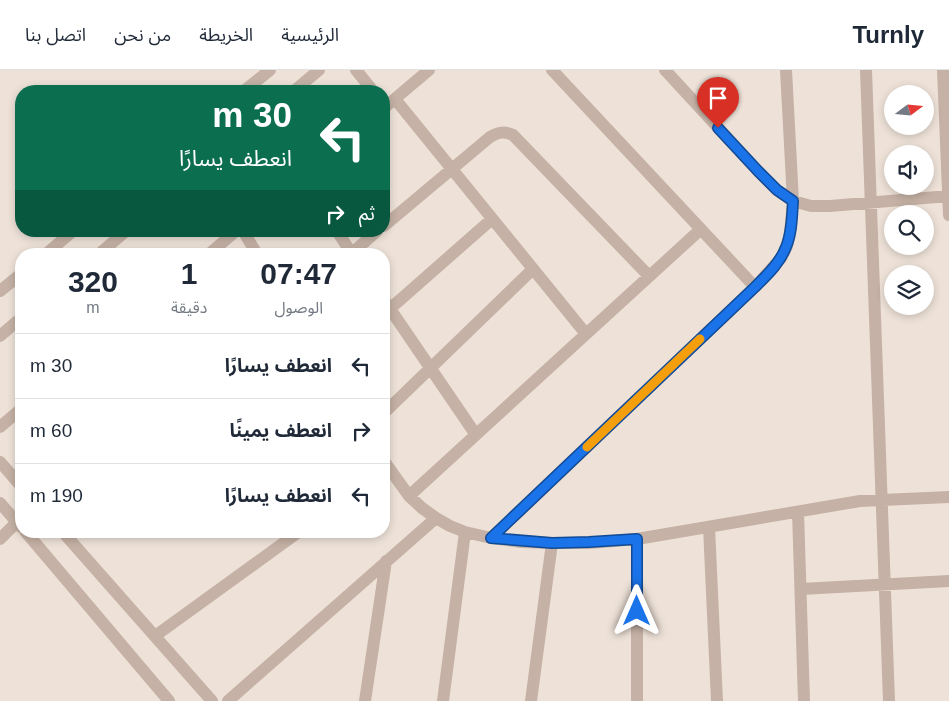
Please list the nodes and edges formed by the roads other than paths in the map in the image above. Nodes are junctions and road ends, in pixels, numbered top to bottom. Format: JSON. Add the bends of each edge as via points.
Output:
{"nodes":[{"id":1,"x":270,"y":70,"type":"edge"},
{"id":2,"x":356,"y":70,"type":"edge"},
{"id":3,"x":429,"y":70,"type":"edge"},
{"id":4,"x":552,"y":70,"type":"edge"},
{"id":5,"x":665,"y":70,"type":"edge"},
{"id":6,"x":786,"y":70,"type":"edge"},
{"id":7,"x":866,"y":70,"type":"edge"},
{"id":8,"x":943,"y":70,"type":"edge"},
{"id":9,"x":314,"y":71,"type":"edge"},
{"id":10,"x":251,"y":85,"type":"edge"},
{"id":11,"x":300,"y":85,"type":"edge"},
{"id":12,"x":368,"y":85,"type":"edge"},
{"id":13,"x":390,"y":102,"type":"edge"},
{"id":14,"x":390,"y":107,"type":"edge"},
{"id":15,"x":452,"y":168,"type":"junction"},
{"id":16,"x":949,"y":196,"type":"edge"},
{"id":17,"x":793,"y":201,"type":"junction"},
{"id":18,"x":871,"y":202,"type":"junction"},
{"id":19,"x":949,"y":215,"type":"edge"},
{"id":20,"x":492,"y":219,"type":"junction"},
{"id":21,"x":390,"y":221,"type":"edge"},
{"id":22,"x":700,"y":229,"type":"junction"},
{"id":23,"x":66,"y":237,"type":"edge"},
{"id":24,"x":119,"y":237,"type":"edge"},
{"id":25,"x":229,"y":237,"type":"edge"},
{"id":26,"x":247,"y":237,"type":"edge"},
{"id":27,"x":341,"y":237,"type":"edge"},
{"id":28,"x":370,"y":237,"type":"edge"},
{"id":29,"x":53,"y":248,"type":"edge"},
{"id":30,"x":106,"y":248,"type":"edge"},
{"id":31,"x":216,"y":248,"type":"edge"},
{"id":32,"x":253,"y":248,"type":"edge"},
{"id":33,"x":349,"y":248,"type":"edge"},
{"id":34,"x":358,"y":248,"type":"edge"},
{"id":35,"x":533,"y":269,"type":"junction"},
{"id":36,"x":649,"y":276,"type":"junction"},
{"id":37,"x":15,"y":279,"type":"edge"},
{"id":38,"x":755,"y":287,"type":"junction"},
{"id":39,"x":0,"y":291,"type":"edge"},
{"id":40,"x":390,"y":305,"type":"edge"},
{"id":41,"x":390,"y":314,"type":"edge"},
{"id":42,"x":15,"y":323,"type":"edge"},
{"id":43,"x":586,"y":334,"type":"junction"},
{"id":44,"x":0,"y":336,"type":"edge"},
{"id":45,"x":430,"y":369,"type":"junction"},
{"id":46,"x":390,"y":407,"type":"edge"},
{"id":47,"x":15,"y":414,"type":"edge"},
{"id":48,"x":0,"y":426,"type":"edge"},
{"id":49,"x":476,"y":435,"type":"junction"},
{"id":50,"x":0,"y":462,"type":"edge"},
{"id":51,"x":390,"y":473,"type":"edge"},
{"id":52,"x":15,"y":479,"type":"edge"},
{"id":53,"x":409,"y":496,"type":"junction"},
{"id":54,"x":949,"y":497,"type":"edge"},
{"id":55,"x":882,"y":499,"type":"junction"},
{"id":56,"x":0,"y":502,"type":"edge"},
{"id":57,"x":798,"y":512,"type":"junction"},
{"id":58,"x":436,"y":518,"type":"junction"},
{"id":59,"x":15,"y":520,"type":"edge"},
{"id":60,"x":709,"y":527,"type":"junction"},
{"id":61,"x":15,"y":530,"type":"edge"},
{"id":62,"x":465,"y":532,"type":"junction"},
{"id":63,"x":30,"y":538,"type":"edge"},
{"id":64,"x":68,"y":538,"type":"edge"},
{"id":65,"x":290,"y":538,"type":"edge"},
{"id":66,"x":491,"y":538,"type":"junction"},
{"id":67,"x":0,"y":539,"type":"edge"},
{"id":68,"x":637,"y":539,"type":"junction"},
{"id":69,"x":552,"y":543,"type":"junction"},
{"id":70,"x":386,"y":562,"type":"junction"},
{"id":71,"x":949,"y":581,"type":"edge"},
{"id":72,"x":885,"y":584,"type":"junction"},
{"id":73,"x":801,"y":589,"type":"junction"},
{"id":74,"x":155,"y":636,"type":"junction"},
{"id":75,"x":170,"y":701,"type":"edge"},
{"id":76,"x":212,"y":701,"type":"edge"},
{"id":77,"x":228,"y":701,"type":"edge"},
{"id":78,"x":365,"y":701,"type":"edge"},
{"id":79,"x":443,"y":701,"type":"edge"},
{"id":80,"x":531,"y":701,"type":"edge"},
{"id":81,"x":637,"y":701,"type":"edge"},
{"id":82,"x":717,"y":701,"type":"edge"},
{"id":83,"x":804,"y":701,"type":"edge"},
{"id":84,"x":889,"y":701,"type":"edge"}],
"edges":[{"from":1,"to":10,"type":"street"},
{"from":2,"to":12,"type":"street"},
{"from":3,"to":13,"type":"street"},
{"from":4,"to":22,"type":"street"},
{"from":5,"to":17,"type":"street","via":[[758,171]]},
{"from":6,"to":17,"type":"street"},
{"from":7,"to":18,"type":"street"},
{"from":8,"to":16,"type":"street"},
{"from":9,"to":11,"type":"street"},
{"from":14,"to":15,"type":"street"},
{"from":15,"to":20,"type":"street"},
{"from":15,"to":21,"type":"street"},
{"from":15,"to":36,"type":"street","via":[[497,132],[513,135]]},
{"from":16,"to":18,"type":"street"},
{"from":16,"to":19,"type":"street"},
{"from":17,"to":18,"type":"street","via":[[811,206]]},
{"from":17,"to":38,"type":"street","via":[[787,246],[781,258]]},
{"from":18,"to":55,"type":"street"},
{"from":20,"to":35,"type":"street"},
{"from":20,"to":40,"type":"street"},
{"from":22,"to":36,"type":"street"},
{"from":22,"to":38,"type":"street"},
{"from":23,"to":29,"type":"street"},
{"from":24,"to":30,"type":"street"},
{"from":25,"to":31,"type":"street"},
{"from":26,"to":32,"type":"street"},
{"from":27,"to":33,"type":"street"},
{"from":28,"to":34,"type":"street"},
{"from":35,"to":43,"type":"street"},
{"from":35,"to":45,"type":"street"},
{"from":36,"to":43,"type":"street"},
{"from":37,"to":39,"type":"street"},
{"from":38,"to":66,"type":"street"},
{"from":41,"to":45,"type":"street"},
{"from":42,"to":44,"type":"street"},
{"from":43,"to":49,"type":"street"},
{"from":45,"to":46,"type":"street"},
{"from":45,"to":49,"type":"street"},
{"from":47,"to":48,"type":"street"},
{"from":49,"to":53,"type":"street"},
{"from":50,"to":52,"type":"street"},
{"from":51,"to":53,"type":"street"},
{"from":53,"to":58,"type":"street"},
{"from":54,"to":55,"type":"street"},
{"from":55,"to":57,"type":"street"},
{"from":55,"to":72,"type":"street"},
{"from":56,"to":59,"type":"street"},
{"from":57,"to":60,"type":"street"},
{"from":57,"to":73,"type":"street"},
{"from":58,"to":62,"type":"street"},
{"from":58,"to":70,"type":"street"},
{"from":60,"to":68,"type":"street"},
{"from":60,"to":82,"type":"street"},
{"from":61,"to":67,"type":"street"},
{"from":62,"to":66,"type":"street"},
{"from":62,"to":79,"type":"street"},
{"from":63,"to":75,"type":"street"},
{"from":64,"to":74,"type":"street"},
{"from":65,"to":74,"type":"street"},
{"from":66,"to":69,"type":"street"},
{"from":68,"to":69,"type":"street"},
{"from":68,"to":81,"type":"street"},
{"from":69,"to":80,"type":"street"},
{"from":70,"to":77,"type":"street"},
{"from":70,"to":78,"type":"street"},
{"from":71,"to":72,"type":"street"},
{"from":72,"to":73,"type":"street"},
{"from":72,"to":84,"type":"street"},
{"from":73,"to":83,"type":"street"},
{"from":74,"to":76,"type":"street"}]}
